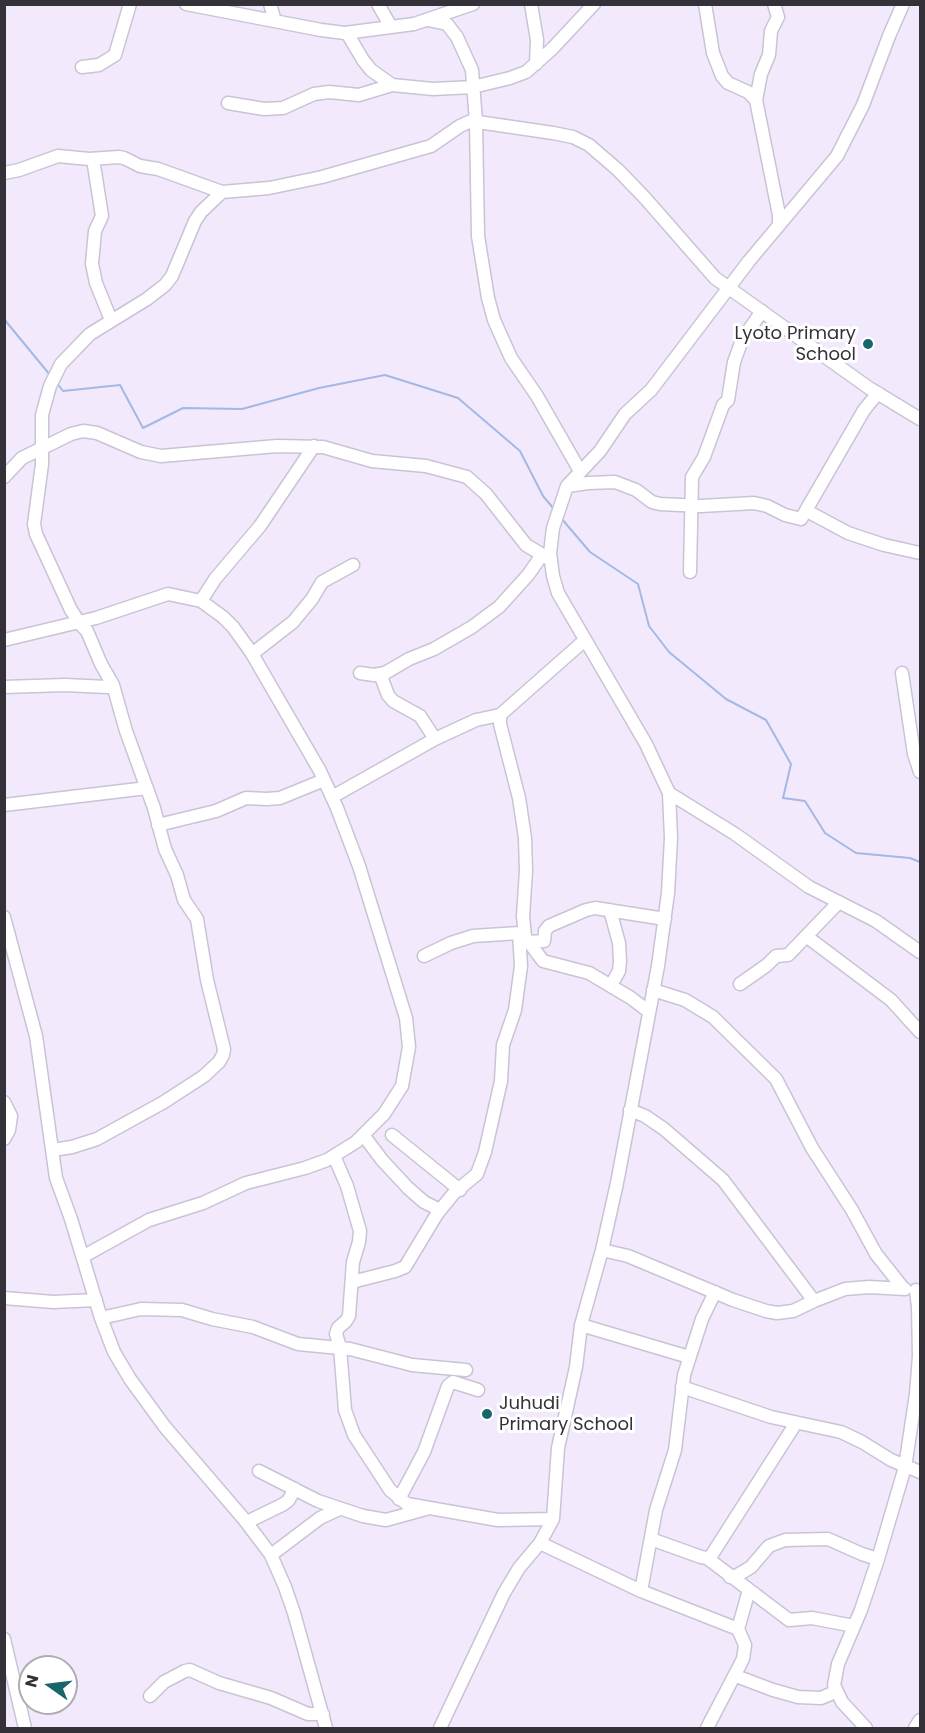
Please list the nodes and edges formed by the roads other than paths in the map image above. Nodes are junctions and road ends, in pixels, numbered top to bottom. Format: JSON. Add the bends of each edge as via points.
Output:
{"nodes":[{"id":1,"x":130,"y":4,"type":"edge"},
{"id":2,"x":186,"y":4,"type":"edge"},
{"id":3,"x":270,"y":4,"type":"edge"},
{"id":4,"x":378,"y":4,"type":"edge"},
{"id":5,"x":473,"y":4,"type":"edge"},
{"id":6,"x":531,"y":4,"type":"edge"},
{"id":7,"x":594,"y":4,"type":"edge"},
{"id":8,"x":705,"y":4,"type":"edge"},
{"id":9,"x":774,"y":4,"type":"edge"},
{"id":10,"x":903,"y":4,"type":"edge"},
{"id":11,"x":428,"y":20,"type":"junction"},
{"id":12,"x":275,"y":21,"type":"junction"},
{"id":13,"x":391,"y":27,"type":"junction"},
{"id":14,"x":347,"y":33,"type":"junction"},
{"id":15,"x":536,"y":64,"type":"junction"},
{"id":16,"x":82,"y":67,"type":"dead end"},
{"id":17,"x":392,"y":85,"type":"junction"},
{"id":18,"x":473,"y":87,"type":"junction"},
{"id":19,"x":756,"y":100,"type":"junction"},
{"id":20,"x":228,"y":103,"type":"dead end"},
{"id":21,"x":476,"y":122,"type":"junction"},
{"id":22,"x":93,"y":159,"type":"junction"},
{"id":23,"x":4,"y":173,"type":"edge"},
{"id":24,"x":222,"y":192,"type":"junction"},
{"id":25,"x":779,"y":224,"type":"junction"},
{"id":26,"x":728,"y":288,"type":"junction"},
{"id":27,"x":762,"y":311,"type":"junction"},
{"id":28,"x":111,"y":320,"type":"junction"},
{"id":29,"x":878,"y":393,"type":"junction"},
{"id":30,"x":921,"y":419,"type":"edge"},
{"id":31,"x":314,"y":446,"type":"junction"},
{"id":32,"x":41,"y":447,"type":"junction"},
{"id":33,"x":580,"y":471,"type":"junction"},
{"id":34,"x":4,"y":477,"type":"edge"},
{"id":35,"x":567,"y":486,"type":"junction"},
{"id":36,"x":690,"y":505,"type":"junction"},
{"id":37,"x":807,"y":511,"type":"junction"},
{"id":38,"x":921,"y":553,"type":"edge"},
{"id":39,"x":546,"y":557,"type":"junction"},
{"id":40,"x":353,"y":565,"type":"dead end"},
{"id":41,"x":690,"y":572,"type":"dead end"},
{"id":42,"x":201,"y":601,"type":"junction"},
{"id":43,"x":78,"y":622,"type":"junction"},
{"id":44,"x":4,"y":640,"type":"edge"},
{"id":45,"x":585,"y":640,"type":"junction"},
{"id":46,"x":252,"y":654,"type":"junction"},
{"id":47,"x":360,"y":673,"type":"dead end"},
{"id":48,"x":902,"y":673,"type":"dead end"},
{"id":49,"x":380,"y":674,"type":"junction"},
{"id":50,"x":114,"y":685,"type":"junction"},
{"id":51,"x":4,"y":687,"type":"edge"},
{"id":52,"x":500,"y":715,"type":"junction"},
{"id":53,"x":435,"y":739,"type":"junction"},
{"id":54,"x":921,"y":772,"type":"edge"},
{"id":55,"x":324,"y":780,"type":"junction"},
{"id":56,"x":147,"y":788,"type":"junction"},
{"id":57,"x":669,"y":793,"type":"junction"},
{"id":58,"x":332,"y":797,"type":"junction"},
{"id":59,"x":4,"y":805,"type":"edge"},
{"id":60,"x":158,"y":825,"type":"junction"},
{"id":61,"x":839,"y":902,"type":"junction"},
{"id":62,"x":610,"y":910,"type":"junction"},
{"id":63,"x":4,"y":917,"type":"edge"},
{"id":64,"x":665,"y":919,"type":"junction"},
{"id":65,"x":806,"y":936,"type":"junction"},
{"id":66,"x":524,"y":937,"type":"junction"},
{"id":67,"x":921,"y":952,"type":"edge"},
{"id":68,"x":424,"y":956,"type":"dead end"},
{"id":69,"x":740,"y":984,"type":"dead end"},
{"id":70,"x":611,"y":985,"type":"junction"},
{"id":71,"x":652,"y":990,"type":"junction"},
{"id":72,"x":648,"y":1011,"type":"junction"},
{"id":73,"x":921,"y":1032,"type":"edge"},
{"id":74,"x":4,"y":1102,"type":"edge"},
{"id":75,"x":630,"y":1110,"type":"junction"},
{"id":76,"x":392,"y":1135,"type":"dead end"},
{"id":77,"x":364,"y":1136,"type":"junction"},
{"id":78,"x":4,"y":1139,"type":"edge"},
{"id":79,"x":53,"y":1150,"type":"junction"},
{"id":80,"x":334,"y":1156,"type":"junction"},
{"id":81,"x":460,"y":1190,"type":"junction"},
{"id":82,"x":440,"y":1210,"type":"junction"},
{"id":83,"x":602,"y":1250,"type":"junction"},
{"id":84,"x":84,"y":1256,"type":"junction"},
{"id":85,"x":352,"y":1282,"type":"junction"},
{"id":86,"x":903,"y":1288,"type":"junction"},
{"id":87,"x":918,"y":1290,"type":"edge"},
{"id":88,"x":715,"y":1292,"type":"junction"},
{"id":89,"x":4,"y":1298,"type":"edge"},
{"id":90,"x":96,"y":1300,"type":"junction"},
{"id":91,"x":814,"y":1301,"type":"junction"},
{"id":92,"x":101,"y":1318,"type":"junction"},
{"id":93,"x":581,"y":1325,"type":"junction"},
{"id":94,"x":340,"y":1347,"type":"junction"},
{"id":95,"x":689,"y":1357,"type":"junction"},
{"id":96,"x":466,"y":1370,"type":"dead end"},
{"id":97,"x":682,"y":1388,"type":"junction"},
{"id":98,"x":478,"y":1390,"type":"dead end"},
{"id":99,"x":918,"y":1394,"type":"edge"},
{"id":100,"x":796,"y":1423,"type":"junction"},
{"id":101,"x":905,"y":1467,"type":"junction"},
{"id":102,"x":259,"y":1471,"type":"dead end"},
{"id":103,"x":921,"y":1472,"type":"edge"},
{"id":104,"x":295,"y":1489,"type":"junction"},
{"id":105,"x":399,"y":1498,"type":"junction"},
{"id":106,"x":339,"y":1509,"type":"junction"},
{"id":107,"x":428,"y":1509,"type":"junction"},
{"id":108,"x":553,"y":1519,"type":"junction"},
{"id":109,"x":247,"y":1522,"type":"junction"},
{"id":110,"x":651,"y":1539,"type":"junction"},
{"id":111,"x":540,"y":1543,"type":"junction"},
{"id":112,"x":271,"y":1556,"type":"junction"},
{"id":113,"x":707,"y":1558,"type":"junction"},
{"id":114,"x":878,"y":1559,"type":"junction"},
{"id":115,"x":730,"y":1577,"type":"junction"},
{"id":116,"x":749,"y":1590,"type":"junction"},
{"id":117,"x":641,"y":1591,"type":"junction"},
{"id":118,"x":854,"y":1626,"type":"junction"},
{"id":119,"x":738,"y":1629,"type":"junction"},
{"id":120,"x":4,"y":1639,"type":"edge"},
{"id":121,"x":9,"y":1674,"type":"edge"},
{"id":122,"x":736,"y":1676,"type":"junction"},
{"id":123,"x":837,"y":1694,"type":"junction"},
{"id":124,"x":150,"y":1696,"type":"dead end"},
{"id":125,"x":323,"y":1714,"type":"junction"},
{"id":126,"x":921,"y":1720,"type":"edge"},
{"id":127,"x":24,"y":1728,"type":"edge"},
{"id":128,"x":326,"y":1728,"type":"edge"},
{"id":129,"x":440,"y":1728,"type":"edge"},
{"id":130,"x":707,"y":1728,"type":"edge"},
{"id":131,"x":866,"y":1728,"type":"edge"},
{"id":132,"x":915,"y":1728,"type":"edge"}],
"edges":[{"from":1,"to":16,"type":"street","via":[[115,55],[99,65]]},
{"from":2,"to":12,"type":"street"},
{"from":3,"to":12,"type":"street"},
{"from":4,"to":13,"type":"street"},
{"from":5,"to":11,"type":"street"},
{"from":6,"to":15,"type":"street","via":[[538,48]]},
{"from":7,"to":15,"type":"street"},
{"from":8,"to":19,"type":"street","via":[[713,53],[722,76]]},
{"from":9,"to":19,"type":"street","via":[[778,16]]},
{"from":10,"to":25,"type":"street","via":[[863,105],[837,156]]},
{"from":11,"to":13,"type":"street"},
{"from":11,"to":18,"type":"street","via":[[447,24],[457,36],[472,70]]},
{"from":12,"to":14,"type":"street"},
{"from":13,"to":14,"type":"street"},
{"from":14,"to":17,"type":"street","via":[[371,70]]},
{"from":15,"to":18,"type":"street","via":[[521,75]]},
{"from":17,"to":18,"type":"street","via":[[432,89]]},
{"from":17,"to":20,"type":"street","via":[[359,95],[314,94],[283,108]]},
{"from":18,"to":21,"type":"street"},
{"from":19,"to":25,"type":"street"},
{"from":21,"to":24,"type":"street","via":[[466,123],[431,146],[332,175],[269,188]]},
{"from":21,"to":26,"type":"street","via":[[573,137],[589,145],[618,170],[703,267]]},
{"from":21,"to":33,"type":"street","via":[[478,236],[488,298],[512,358]]},
{"from":22,"to":23,"type":"street","via":[[58,156]]},
{"from":22,"to":24,"type":"street","via":[[124,158]]},
{"from":22,"to":28,"type":"street","via":[[102,216],[95,231],[92,264]]},
{"from":24,"to":28,"type":"street","via":[[195,221],[165,285]]},
{"from":25,"to":26,"type":"street"},
{"from":26,"to":27,"type":"street"},
{"from":26,"to":33,"type":"street","via":[[651,390],[625,414],[600,451]]},
{"from":27,"to":29,"type":"street"},
{"from":27,"to":36,"type":"street","via":[[737,351],[728,400],[692,477]]},
{"from":28,"to":32,"type":"street","via":[[77,346],[54,376],[42,415]]},
{"from":29,"to":30,"type":"street"},
{"from":29,"to":37,"type":"street","via":[[855,424]]},
{"from":31,"to":32,"type":"street","via":[[161,456],[83,431]]},
{"from":31,"to":39,"type":"street","via":[[372,461],[426,466],[467,477],[486,494],[526,545]]},
{"from":31,"to":42,"type":"street","via":[[260,526]]},
{"from":32,"to":34,"type":"street","via":[[22,458]]},
{"from":32,"to":43,"type":"street","via":[[36,534]]},
{"from":33,"to":35,"type":"street"},
{"from":35,"to":36,"type":"street","via":[[615,482],[652,502]]},
{"from":35,"to":39,"type":"street"},
{"from":36,"to":37,"type":"street","via":[[761,503],[801,519]]},
{"from":36,"to":41,"type":"street"},
{"from":37,"to":38,"type":"street","via":[[848,533]]},
{"from":39,"to":45,"type":"street","via":[[558,593]]},
{"from":39,"to":49,"type":"street","via":[[499,607],[472,627]]},
{"from":40,"to":46,"type":"street","via":[[322,582],[293,622]]},
{"from":42,"to":43,"type":"street","via":[[168,594]]},
{"from":42,"to":46,"type":"street","via":[[233,627]]},
{"from":43,"to":44,"type":"street"},
{"from":43,"to":50,"type":"street","via":[[87,631]]},
{"from":45,"to":52,"type":"street"},
{"from":45,"to":57,"type":"street","via":[[646,744]]},
{"from":46,"to":55,"type":"street"},
{"from":47,"to":49,"type":"street"},
{"from":48,"to":54,"type":"street","via":[[914,754]]},
{"from":49,"to":53,"type":"street","via":[[393,701],[420,716]]},
{"from":50,"to":51,"type":"street"},
{"from":50,"to":56,"type":"street"},
{"from":52,"to":53,"type":"street","via":[[476,720]]},
{"from":52,"to":66,"type":"street","via":[[525,838]]},
{"from":53,"to":58,"type":"street"},
{"from":55,"to":58,"type":"street"},
{"from":55,"to":60,"type":"street","via":[[280,798],[246,798],[195,818]]},
{"from":56,"to":59,"type":"street"},
{"from":56,"to":60,"type":"street"},
{"from":57,"to":61,"type":"street","via":[[809,887]]},
{"from":57,"to":64,"type":"street","via":[[671,838]]},
{"from":58,"to":77,"type":"street","via":[[373,908],[406,1018],[409,1047],[402,1086]]},
{"from":60,"to":79,"type":"street","via":[[184,900],[197,920],[223,1055],[204,1076],[164,1102],[97,1139]]},
{"from":61,"to":65,"type":"street"},
{"from":61,"to":67,"type":"street","via":[[876,921]]},
{"from":62,"to":64,"type":"street"},
{"from":62,"to":66,"type":"street","via":[[586,910],[549,926],[544,941]]},
{"from":62,"to":70,"type":"street","via":[[620,961]]},
{"from":63,"to":79,"type":"street","via":[[36,1036]]},
{"from":64,"to":71,"type":"street"},
{"from":65,"to":69,"type":"street","via":[[788,956],[776,956]]},
{"from":65,"to":73,"type":"street","via":[[891,1000]]},
{"from":66,"to":68,"type":"street","via":[[473,936]]},
{"from":66,"to":70,"type":"street","via":[[543,962],[580,970]]},
{"from":66,"to":81,"type":"street","via":[[516,1004],[503,1046],[503,1071],[489,1137],[477,1174]]},
{"from":70,"to":72,"type":"street"},
{"from":71,"to":72,"type":"street"},
{"from":71,"to":86,"type":"street","via":[[685,1000],[713,1017],[776,1079],[876,1254]]},
{"from":72,"to":75,"type":"street"},
{"from":74,"to":78,"type":"street","via":[[11,1116]]},
{"from":75,"to":83,"type":"street"},
{"from":75,"to":91,"type":"street","via":[[664,1129],[723,1180]]},
{"from":76,"to":81,"type":"street"},
{"from":77,"to":80,"type":"street"},
{"from":77,"to":82,"type":"street","via":[[403,1183]]},
{"from":79,"to":84,"type":"street","via":[[56,1178]]},
{"from":80,"to":84,"type":"street","via":[[149,1220]]},
{"from":80,"to":85,"type":"street","via":[[360,1231],[352,1262]]},
{"from":81,"to":82,"type":"street"},
{"from":82,"to":85,"type":"street","via":[[405,1267]]},
{"from":83,"to":88,"type":"street","via":[[645,1262]]},
{"from":83,"to":93,"type":"street"},
{"from":84,"to":90,"type":"street"},
{"from":85,"to":94,"type":"street","via":[[349,1316],[336,1334]]},
{"from":86,"to":87,"type":"street"},
{"from":86,"to":91,"type":"street","via":[[845,1289]]},
{"from":87,"to":99,"type":"street"},
{"from":88,"to":91,"type":"street","via":[[777,1313],[793,1311]]},
{"from":88,"to":95,"type":"street"},
{"from":89,"to":90,"type":"street","via":[[42,1302]]},
{"from":90,"to":92,"type":"street"},
{"from":92,"to":94,"type":"street","via":[[141,1309],[174,1309],[253,1327],[298,1344]]},
{"from":92,"to":109,"type":"street","via":[[114,1352],[140,1394]]},
{"from":93,"to":95,"type":"street"},
{"from":93,"to":108,"type":"street","via":[[558,1448]]},
{"from":94,"to":96,"type":"street","via":[[420,1366]]},
{"from":94,"to":105,"type":"street","via":[[342,1392],[349,1424],[382,1479]]},
{"from":95,"to":97,"type":"street"},
{"from":97,"to":100,"type":"street"},
{"from":97,"to":110,"type":"street","via":[[675,1450],[657,1504]]},
{"from":98,"to":105,"type":"street","via":[[453,1382],[448,1386],[424,1452]]},
{"from":99,"to":101,"type":"street"},
{"from":100,"to":101,"type":"street","via":[[841,1432]]},
{"from":100,"to":113,"type":"street"},
{"from":101,"to":103,"type":"street"},
{"from":101,"to":114,"type":"street"},
{"from":102,"to":104,"type":"street"},
{"from":104,"to":106,"type":"street"},
{"from":104,"to":109,"type":"street","via":[[288,1501]]},
{"from":105,"to":107,"type":"street"},
{"from":106,"to":107,"type":"street","via":[[386,1520]]},
{"from":106,"to":112,"type":"street","via":[[320,1518]]},
{"from":107,"to":108,"type":"street","via":[[498,1520]]},
{"from":108,"to":111,"type":"street"},
{"from":109,"to":112,"type":"street"},
{"from":110,"to":113,"type":"street"},
{"from":110,"to":117,"type":"street"},
{"from":111,"to":117,"type":"street"},
{"from":111,"to":129,"type":"street","via":[[509,1585]]},
{"from":112,"to":125,"type":"street","via":[[285,1587]]},
{"from":113,"to":115,"type":"street"},
{"from":114,"to":115,"type":"street","via":[[828,1539],[785,1540],[769,1546],[751,1566]]},
{"from":114,"to":118,"type":"street"},
{"from":115,"to":116,"type":"street"},
{"from":116,"to":118,"type":"street","via":[[789,1620],[812,1618]]},
{"from":116,"to":119,"type":"street"},
{"from":117,"to":119,"type":"street"},
{"from":118,"to":123,"type":"street","via":[[836,1673]]},
{"from":119,"to":122,"type":"street","via":[[746,1645]]},
{"from":120,"to":121,"type":"street"},
{"from":121,"to":127,"type":"street"},
{"from":122,"to":123,"type":"street","via":[[798,1697]]},
{"from":122,"to":130,"type":"street"},
{"from":123,"to":131,"type":"street"},
{"from":124,"to":125,"type":"street","via":[[164,1682],[190,1670],[308,1714]]},
{"from":125,"to":128,"type":"street"},
{"from":126,"to":132,"type":"street"}]}
